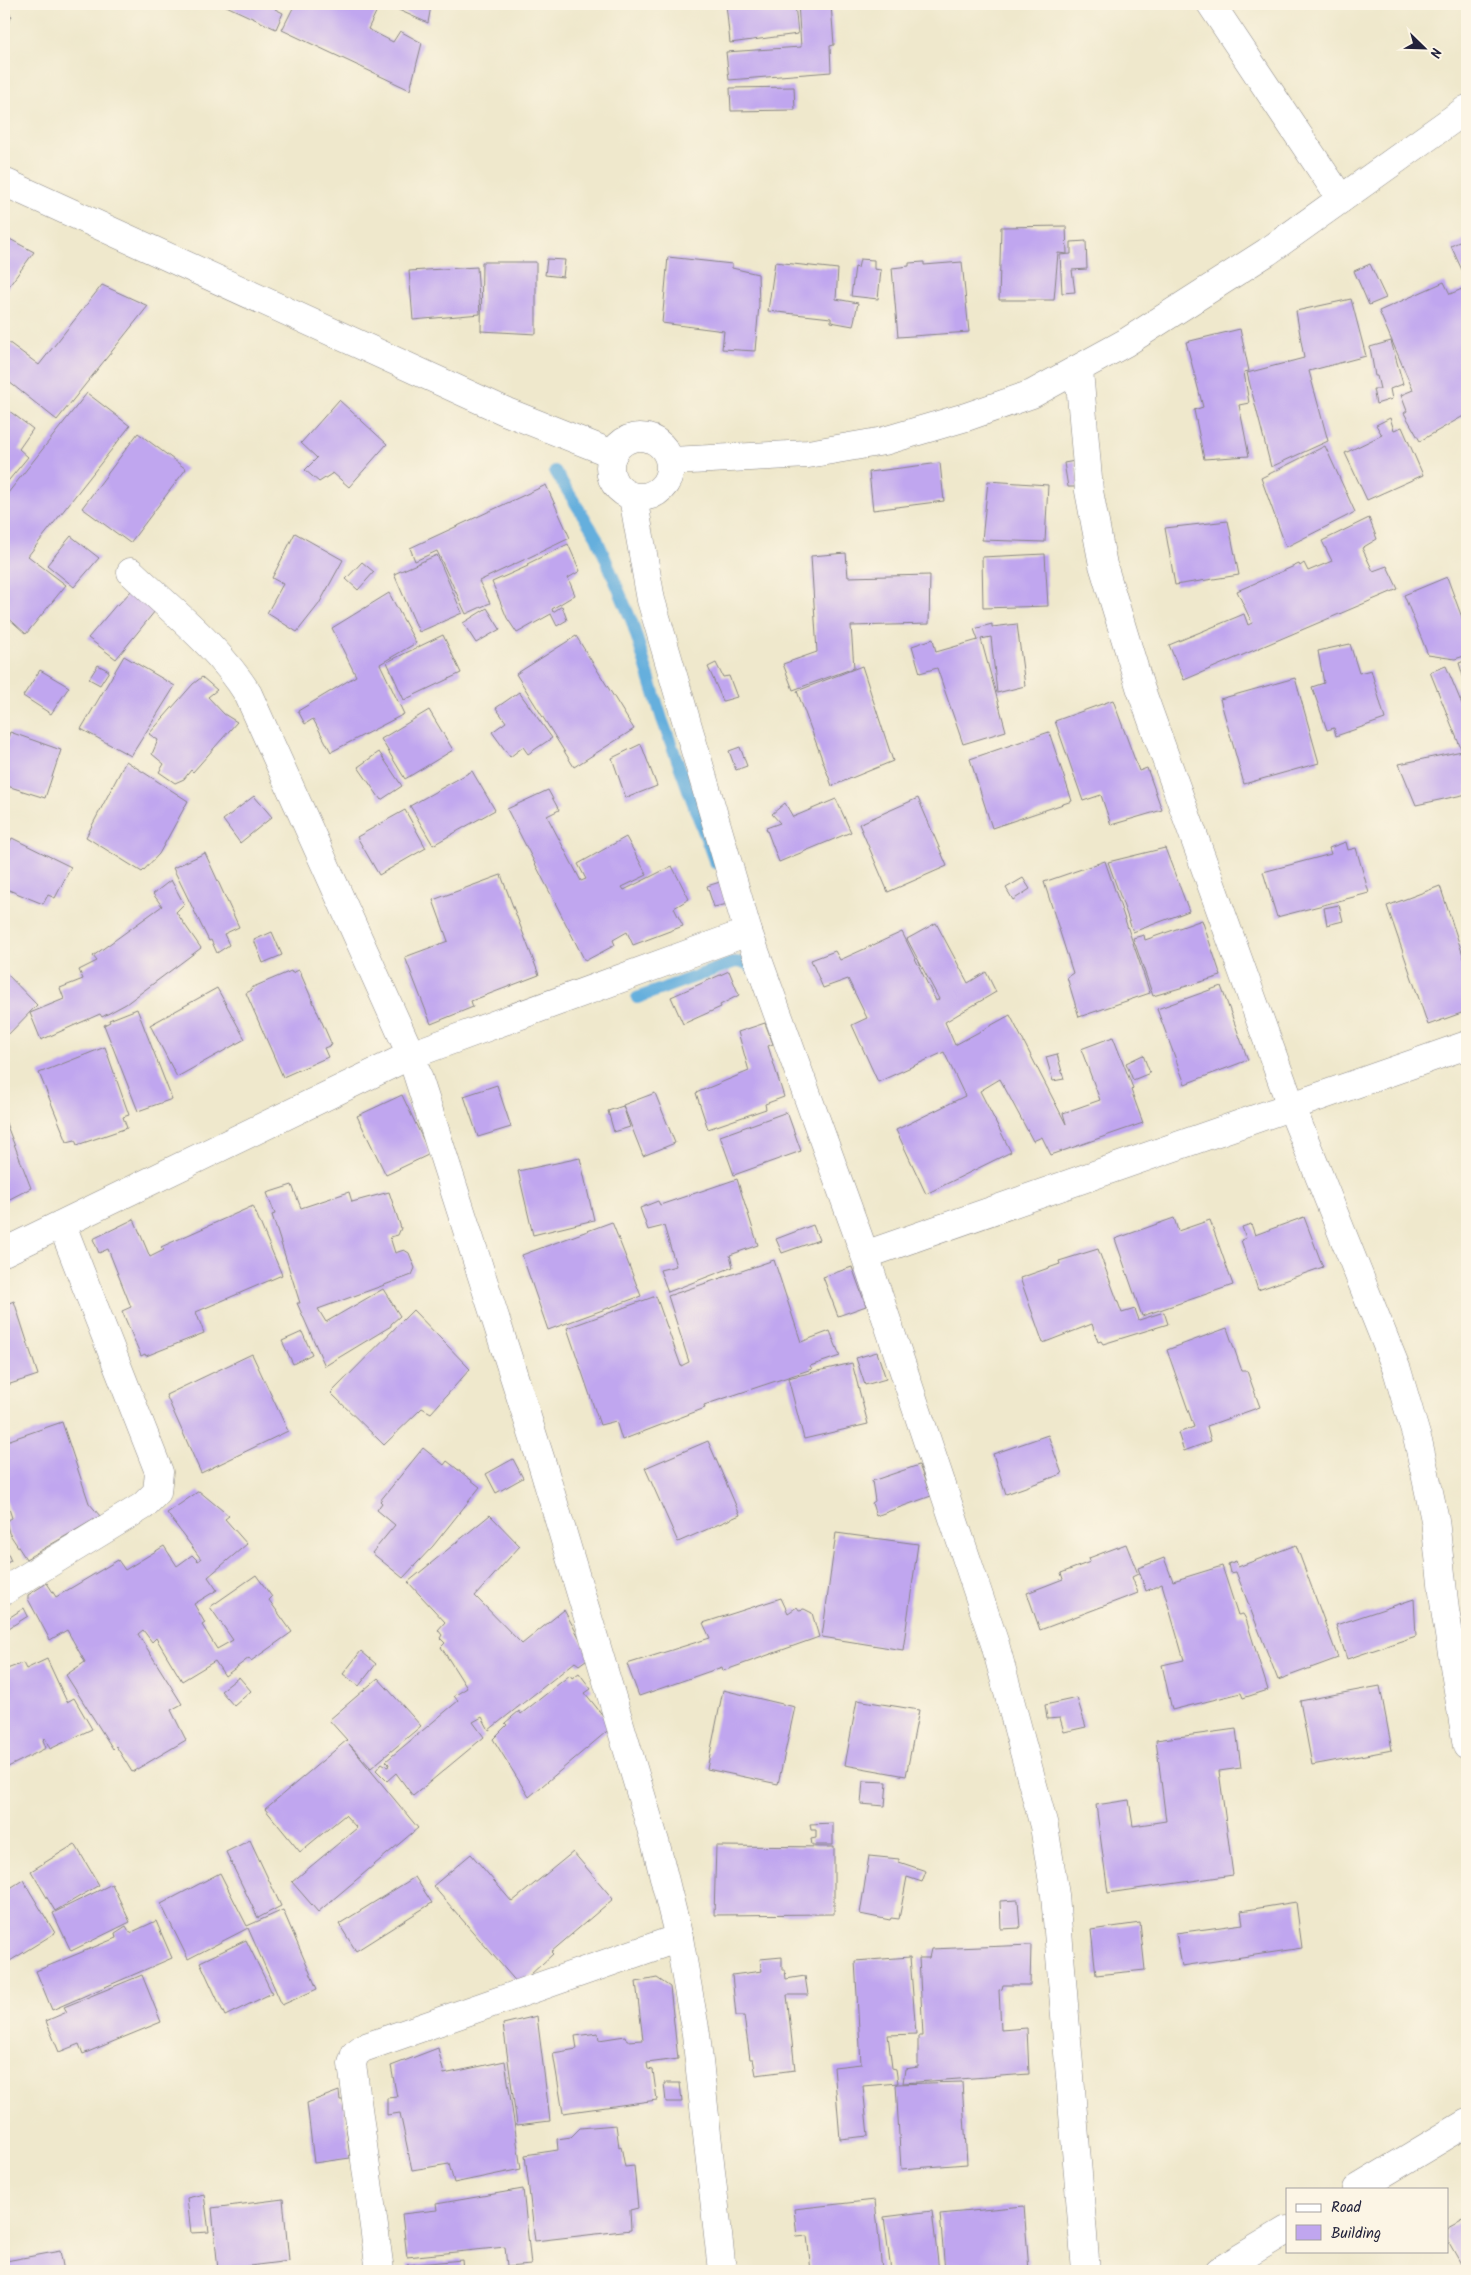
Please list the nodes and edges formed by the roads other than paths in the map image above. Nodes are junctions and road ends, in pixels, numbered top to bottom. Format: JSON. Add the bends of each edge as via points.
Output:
{"nodes":[{"id":1,"x":1211,"y":4,"type":"edge"},
{"id":2,"x":1467,"y":109,"type":"edge"},
{"id":3,"x":4,"y":182,"type":"edge"},
{"id":4,"x":1341,"y":199,"type":"junction"},
{"id":5,"x":1079,"y":370,"type":"junction"},
{"id":6,"x":613,"y":454,"type":"junction"},
{"id":7,"x":671,"y":461,"type":"junction"},
{"id":8,"x":633,"y":496,"type":"junction"},
{"id":9,"x":131,"y":572,"type":"dead end"},
{"id":10,"x":748,"y":932,"type":"junction"},
{"id":11,"x":1467,"y":1045,"type":"edge"},
{"id":12,"x":411,"y":1055,"type":"junction"},
{"id":13,"x":1292,"y":1106,"type":"junction"},
{"id":14,"x":62,"y":1225,"type":"junction"},
{"id":15,"x":4,"y":1252,"type":"edge"},
{"id":16,"x":865,"y":1255,"type":"junction"},
{"id":17,"x":4,"y":1591,"type":"edge"},
{"id":18,"x":1467,"y":1746,"type":"edge"},
{"id":19,"x":679,"y":1938,"type":"junction"},
{"id":20,"x":1467,"y":2123,"type":"edge"},
{"id":21,"x":1359,"y":2188,"type":"edge"},
{"id":22,"x":1286,"y":2231,"type":"edge"},
{"id":23,"x":380,"y":2271,"type":"edge"},
{"id":24,"x":722,"y":2271,"type":"edge"},
{"id":25,"x":1086,"y":2271,"type":"edge"},
{"id":26,"x":1219,"y":2271,"type":"edge"}],
"edges":[{"from":1,"to":4,"type":"street"},
{"from":2,"to":4,"type":"street"},
{"from":3,"to":6,"type":"street","via":[[507,412]]},
{"from":4,"to":5,"type":"street","via":[[1259,257]]},
{"from":5,"to":7,"type":"street","via":[[1032,394],[884,441],[808,454]]},
{"from":5,"to":13,"type":"street","via":[[1089,491],[1103,565],[1140,687]]},
{"from":6,"to":7,"type":"street","via":[[628,438],[639,436],[659,443]]},
{"from":6,"to":8,"type":"street","via":[[610,464],[615,485]]},
{"from":7,"to":8,"type":"street","via":[[671,471],[662,489],[644,497]]},
{"from":8,"to":10,"type":"street","via":[[651,600]]},
{"from":9,"to":12,"type":"street","via":[[219,654],[248,694]]},
{"from":10,"to":12,"type":"street"},
{"from":10,"to":16,"type":"street"},
{"from":11,"to":13,"type":"street"},
{"from":12,"to":14,"type":"street"},
{"from":12,"to":19,"type":"street","via":[[545,1477],[653,1835]]},
{"from":13,"to":16,"type":"street"},
{"from":13,"to":18,"type":"street","via":[[1397,1370],[1419,1445],[1435,1520],[1445,1610]]},
{"from":14,"to":15,"type":"street"},
{"from":14,"to":17,"type":"street","via":[[159,1472],[157,1492],[143,1506]]},
{"from":16,"to":25,"type":"street","via":[[995,1644],[1044,1826],[1055,1896]]},
{"from":19,"to":23,"type":"street","via":[[364,2048],[355,2054],[352,2064]]},
{"from":19,"to":24,"type":"street","via":[[696,2034]]},
{"from":20,"to":21,"type":"street"},
{"from":22,"to":26,"type":"street"}]}
